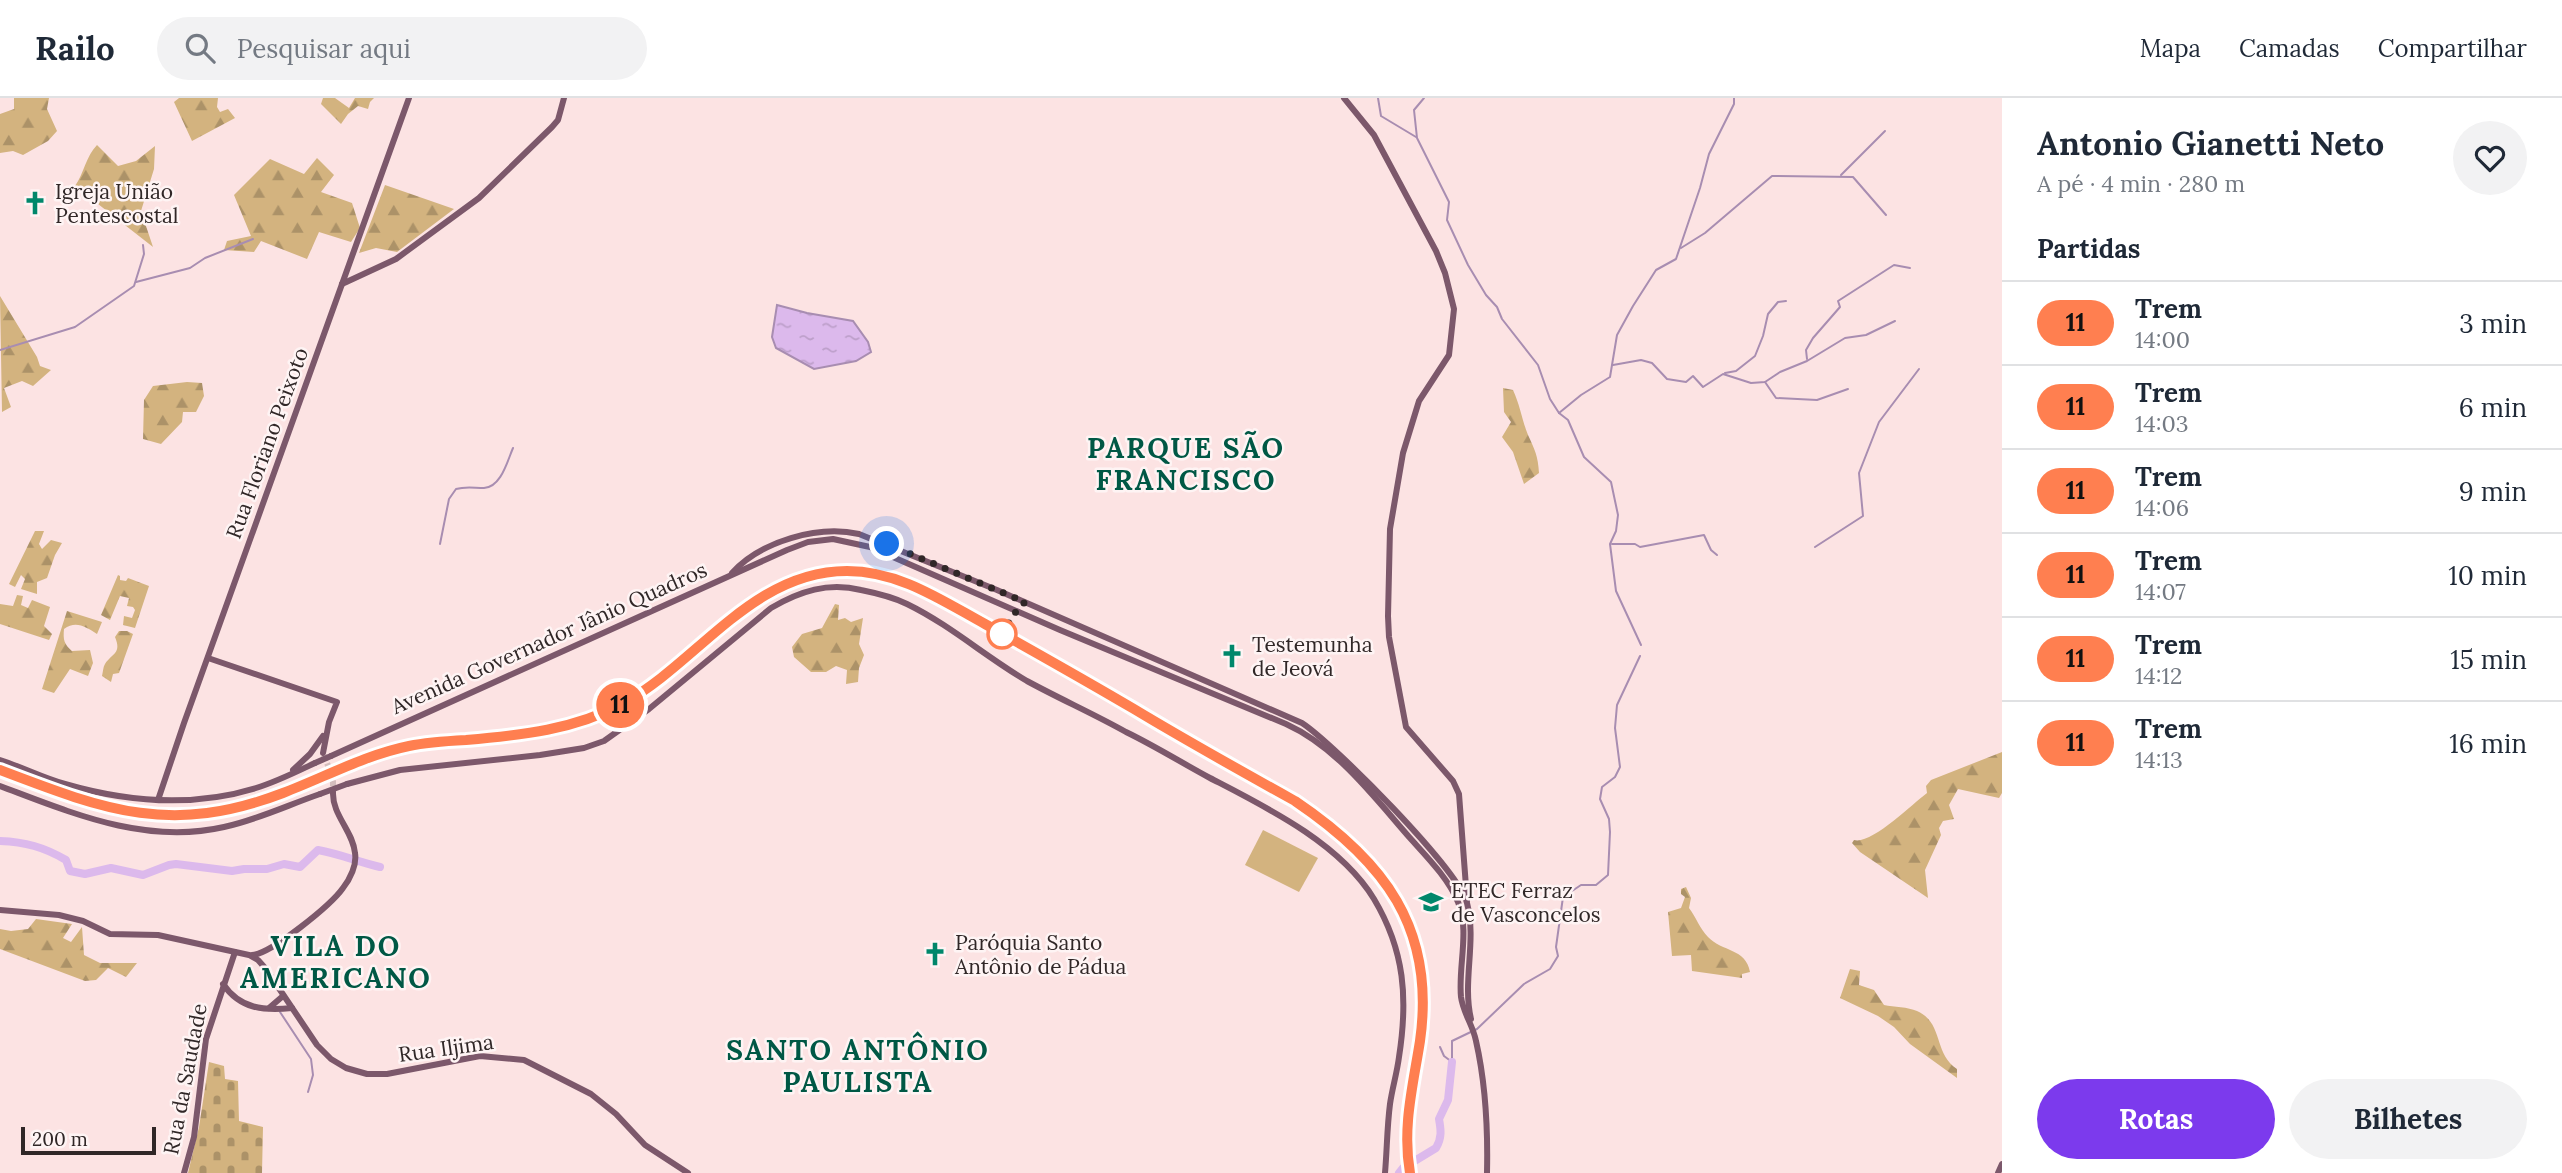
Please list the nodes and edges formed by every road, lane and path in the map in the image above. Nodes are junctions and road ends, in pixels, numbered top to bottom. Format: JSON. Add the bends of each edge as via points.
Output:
{"nodes":[{"id":1,"x":409,"y":98,"type":"edge"},
{"id":2,"x":564,"y":98,"type":"edge"},
{"id":3,"x":1344,"y":98,"type":"edge"},
{"id":4,"x":342,"y":284,"type":"junction"},
{"id":5,"x":756,"y":554,"type":"junction"},
{"id":6,"x":758,"y":563,"type":"junction"},
{"id":7,"x":730,"y":576,"type":"junction"},
{"id":8,"x":1025,"y":602,"type":"junction"},
{"id":9,"x":1017,"y":610,"type":"junction"},
{"id":10,"x":1031,"y":616,"type":"junction"},
{"id":11,"x":1057,"y":616,"type":"junction"},
{"id":12,"x":1098,"y":634,"type":"junction"},
{"id":13,"x":1077,"y":637,"type":"junction"},
{"id":14,"x":1134,"y":648,"type":"junction"},
{"id":15,"x":1147,"y":654,"type":"junction"},
{"id":16,"x":208,"y":658,"type":"junction"},
{"id":17,"x":1130,"y":659,"type":"junction"},
{"id":18,"x":1145,"y":665,"type":"junction"},
{"id":19,"x":329,"y":722,"type":"junction"},
{"id":20,"x":1303,"y":727,"type":"junction"},
{"id":21,"x":1335,"y":754,"type":"junction"},
{"id":22,"x":327,"y":755,"type":"junction"},
{"id":23,"x":0,"y":760,"type":"edge"},
{"id":24,"x":286,"y":776,"type":"junction"},
{"id":25,"x":0,"y":786,"type":"edge"},
{"id":26,"x":333,"y":792,"type":"tunnel mouth"},
{"id":27,"x":158,"y":800,"type":"junction"},
{"id":28,"x":1465,"y":881,"type":"junction"},
{"id":29,"x":1462,"y":891,"type":"junction"},
{"id":30,"x":1463,"y":903,"type":"junction"},
{"id":31,"x":0,"y":910,"type":"edge"},
{"id":32,"x":270,"y":949,"type":"junction"},
{"id":33,"x":231,"y":951,"type":"junction"},
{"id":34,"x":249,"y":955,"type":"junction"},
{"id":35,"x":1461,"y":969,"type":"junction"},
{"id":36,"x":266,"y":970,"type":"junction"},
{"id":37,"x":1469,"y":972,"type":"junction"},
{"id":38,"x":223,"y":984,"type":"junction"},
{"id":39,"x":229,"y":992,"type":"junction"},
{"id":40,"x":220,"y":993,"type":"junction"},
{"id":41,"x":283,"y":996,"type":"junction"},
{"id":42,"x":269,"y":1008,"type":"junction"},
{"id":43,"x":292,"y":1008,"type":"junction"},
{"id":44,"x":1472,"y":1028,"type":"junction"},
{"id":45,"x":2002,"y":1164,"type":"edge"},
{"id":46,"x":184,"y":1173,"type":"edge"},
{"id":47,"x":688,"y":1173,"type":"edge"},
{"id":48,"x":1385,"y":1173,"type":"edge"},
{"id":49,"x":1487,"y":1173,"type":"edge"},
{"id":50,"x":1998,"y":1173,"type":"edge"}],
"edges":[{"from":1,"to":4,"type":"main road","name":"Rua Floriano Peixoto"},
{"from":2,"to":4,"type":"main road","via":[[558,120],[479,198],[396,259]]},
{"from":3,"to":28,"type":"main road","via":[[1374,135],[1436,251],[1454,309],[1449,355],[1414,413],[1403,453],[1390,529],[1388,637],[1406,727],[1457,788]]},
{"from":4,"to":16,"type":"main road","name":"Rua Floriano Peixoto"},
{"from":5,"to":6,"type":"main road"},
{"from":5,"to":7,"type":"main road","name":"Avenida Governador Jânio Quadros"},
{"from":5,"to":8,"type":"main road","name":"Avenida Governador Jânio Quadros","via":[[811,532],[843,531],[880,541]]},
{"from":6,"to":7,"type":"main road","name":"Avenida Governador Jânio Quadros"},
{"from":6,"to":9,"type":"main road","name":"Avenida Governador Jânio Quadros","via":[[808,542],[833,539],[856,543]]},
{"from":7,"to":22,"type":"main road","name":"Avenida Governador Jânio Quadros"},
{"from":8,"to":9,"type":"main road"},
{"from":8,"to":11,"type":"main road","name":"Avenida Governador Jânio Quadros"},
{"from":9,"to":10,"type":"main road","name":"Avenida Governador Jânio Quadros"},
{"from":10,"to":11,"type":"main road","via":[[1035,610]]},
{"from":10,"to":13,"type":"main road","name":"Avenida Governador Jânio Quadros"},
{"from":11,"to":12,"type":"main road","name":"Avenida Governador Jânio Quadros"},
{"from":12,"to":13,"type":"main road"},
{"from":12,"to":14,"type":"main road","name":"Avenida Governador Jânio Quadros"},
{"from":13,"to":17,"type":"main road","name":"Avenida Governador Jânio Quadros"},
{"from":14,"to":15,"type":"main road","name":"Avenida Governador Jânio Quadros"},
{"from":14,"to":17,"type":"main road"},
{"from":15,"to":18,"type":"main road"},
{"from":15,"to":20,"type":"main road","name":"Avenida Governador Jânio Quadros"},
{"from":16,"to":19,"type":"main road","via":[[337,702]]},
{"from":16,"to":27,"type":"main road","name":"Rua Floriano Peixoto"},
{"from":17,"to":18,"type":"main road","name":"Avenida Governador Jânio Quadros"},
{"from":18,"to":20,"type":"main road","name":"Avenida Governador Jânio Quadros"},
{"from":19,"to":22,"type":"main road"},
{"from":19,"to":24,"type":"main road","via":[[317,746]]},
{"from":20,"to":21,"type":"main road","name":"Avenida Governador Jânio Quadros"},
{"from":21,"to":29,"type":"main road","via":[[1436,857]]},
{"from":21,"to":30,"type":"main road"},
{"from":22,"to":24,"type":"main road","name":"Avenida Governador Jânio Quadros","bridge":true},
{"from":23,"to":27,"type":"main road","name":"Avenida Governador Jânio Quadros","via":[[107,795]]},
{"from":24,"to":27,"type":"main road","name":"Avenida Governador Jânio Quadros","via":[[226,795]]},
{"from":25,"to":48,"type":"main road","bridge":true,"via":[[111,825],[175,832],[222,828],[400,770],[584,748],[604,741],[771,608],[818,587],[861,590],[905,603],[989,659],[1232,789],[1312,837],[1346,864],[1375,901],[1399,955],[1404,1007]]},
{"from":26,"to":32,"type":"main road","via":[[354,848],[350,878],[336,897]]},
{"from":28,"to":29,"type":"main road"},
{"from":28,"to":30,"type":"main road"},
{"from":29,"to":30,"type":"main road"},
{"from":30,"to":35,"type":"main road"},
{"from":30,"to":37,"type":"main road","via":[[1469,920]]},
{"from":31,"to":33,"type":"main road","name":"Rua Iljima","via":[[59,915],[110,934],[158,935]]},
{"from":32,"to":34,"type":"main road"},
{"from":32,"to":36,"type":"main road"},
{"from":33,"to":34,"type":"main road","name":"Rua Iljima"},
{"from":33,"to":38,"type":"main road","name":"Rua da Saudade"},
{"from":34,"to":36,"type":"main road","name":"Rua Iljima"},
{"from":35,"to":37,"type":"main road"},
{"from":35,"to":44,"type":"main road","via":[[1462,1004]]},
{"from":36,"to":41,"type":"main road","name":"Rua Iljima"},
{"from":37,"to":44,"type":"main road"},
{"from":38,"to":39,"type":"main road"},
{"from":38,"to":40,"type":"main road","name":"Rua da Saudade"},
{"from":39,"to":40,"type":"main road"},
{"from":39,"to":42,"type":"main road","via":[[251,1008]]},
{"from":40,"to":46,"type":"main road","name":"Rua da Saudade","via":[[206,1039],[194,1138]]},
{"from":41,"to":42,"type":"main road"},
{"from":41,"to":43,"type":"main road","name":"Rua Iljima"},
{"from":42,"to":43,"type":"main road"},
{"from":43,"to":47,"type":"main road","name":"Rua Iljima","via":[[323,1052],[358,1072],[387,1074],[480,1056],[524,1060],[591,1094],[645,1145]]},
{"from":44,"to":49,"type":"main road","via":[[1487,1111]]},
{"from":45,"to":50,"type":"main road"}]}
